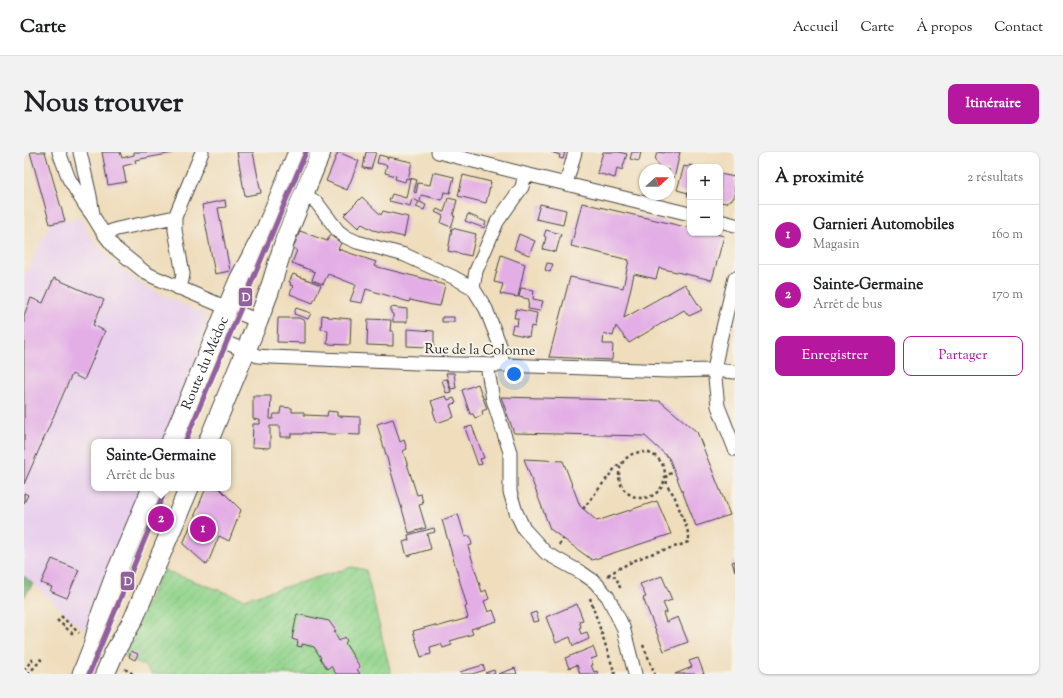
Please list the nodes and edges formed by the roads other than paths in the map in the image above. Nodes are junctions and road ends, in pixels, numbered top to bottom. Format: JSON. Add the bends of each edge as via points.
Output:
{"nodes":[{"id":1,"x":59,"y":152,"type":"edge"},
{"id":2,"x":80,"y":152,"type":"edge"},
{"id":3,"x":202,"y":152,"type":"edge"},
{"id":4,"x":298,"y":152,"type":"edge"},
{"id":5,"x":321,"y":152,"type":"edge"},
{"id":6,"x":438,"y":152,"type":"edge"},
{"id":7,"x":575,"y":152,"type":"edge"},
{"id":8,"x":85,"y":170,"type":"junction"},
{"id":9,"x":525,"y":174,"type":"junction"},
{"id":10,"x":69,"y":179,"type":"junction"},
{"id":11,"x":566,"y":184,"type":"junction"},
{"id":12,"x":303,"y":195,"type":"junction"},
{"id":13,"x":687,"y":213,"type":"edge"},
{"id":14,"x":93,"y":216,"type":"junction"},
{"id":15,"x":175,"y":217,"type":"junction"},
{"id":16,"x":723,"y":222,"type":"edge"},
{"id":17,"x":735,"y":225,"type":"edge"},
{"id":18,"x":104,"y":234,"type":"junction"},
{"id":19,"x":735,"y":278,"type":"edge"},
{"id":20,"x":178,"y":288,"type":"junction"},
{"id":21,"x":473,"y":288,"type":"junction"},
{"id":22,"x":227,"y":308,"type":"junction"},
{"id":23,"x":258,"y":321,"type":"junction"},
{"id":24,"x":215,"y":338,"type":"junction"},
{"id":25,"x":246,"y":351,"type":"junction"},
{"id":26,"x":487,"y":365,"type":"junction"},
{"id":27,"x":502,"y":365,"type":"junction"},
{"id":28,"x":714,"y":370,"type":"junction"},
{"id":29,"x":735,"y":372,"type":"edge"},
{"id":30,"x":172,"y":439,"type":"edge"},
{"id":31,"x":209,"y":439,"type":"edge"},
{"id":32,"x":735,"y":449,"type":"edge"},
{"id":33,"x":151,"y":491,"type":"edge"},
{"id":34,"x":188,"y":491,"type":"edge"},
{"id":35,"x":82,"y":674,"type":"edge"},
{"id":36,"x":106,"y":674,"type":"edge"},
{"id":37,"x":635,"y":674,"type":"edge"}],
"edges":[{"from":1,"to":10,"type":"street"},
{"from":2,"to":8,"type":"street"},
{"from":3,"to":15,"type":"street"},
{"from":4,"to":22,"type":"main road","name":"Route du Médoc","via":[[266,229]]},
{"from":5,"to":12,"type":"main road"},
{"from":6,"to":9,"type":"street"},
{"from":7,"to":11,"type":"street"},
{"from":8,"to":10,"type":"street","via":[[80,176]]},
{"from":8,"to":14,"type":"street"},
{"from":9,"to":11,"type":"street"},
{"from":9,"to":21,"type":"street","via":[[522,187],[497,222],[476,270]]},
{"from":10,"to":14,"type":"street"},
{"from":11,"to":13,"type":"street"},
{"from":12,"to":21,"type":"street","via":[[317,203],[338,231],[346,237],[405,255]]},
{"from":12,"to":23,"type":"main road"},
{"from":14,"to":18,"type":"street"},
{"from":15,"to":18,"type":"street"},
{"from":15,"to":20,"type":"street","via":[[183,274]]},
{"from":16,"to":17,"type":"street"},
{"from":18,"to":20,"type":"street","via":[[115,248],[146,273]]},
{"from":19,"to":28,"type":"street"},
{"from":20,"to":22,"type":"street"},
{"from":21,"to":27,"type":"street","via":[[486,310],[502,348]]},
{"from":22,"to":23,"type":"street"},
{"from":22,"to":24,"type":"main road","name":"Route du Médoc"},
{"from":23,"to":25,"type":"main road"},
{"from":24,"to":25,"type":"street","name":"Rue de la Colonne"},
{"from":24,"to":30,"type":"main road","name":"Route du Médoc"},
{"from":25,"to":26,"type":"street","name":"Rue de la Colonne","via":[[258,356],[272,357]]},
{"from":25,"to":31,"type":"main road"},
{"from":26,"to":27,"type":"street","name":"Rue de la Colonne"},
{"from":26,"to":37,"type":"street","via":[[493,400],[510,452],[510,492],[524,529],[546,553],[595,582],[608,597],[623,627]]},
{"from":27,"to":28,"type":"street","name":"Rue de la Colonne","via":[[668,371]]},
{"from":28,"to":29,"type":"street","name":"Rue de la Colonne"},
{"from":28,"to":32,"type":"street","via":[[718,406]]},
{"from":33,"to":35,"type":"main road","via":[[116,573]]},
{"from":34,"to":36,"type":"main road","via":[[133,620],[114,653]]}]}
